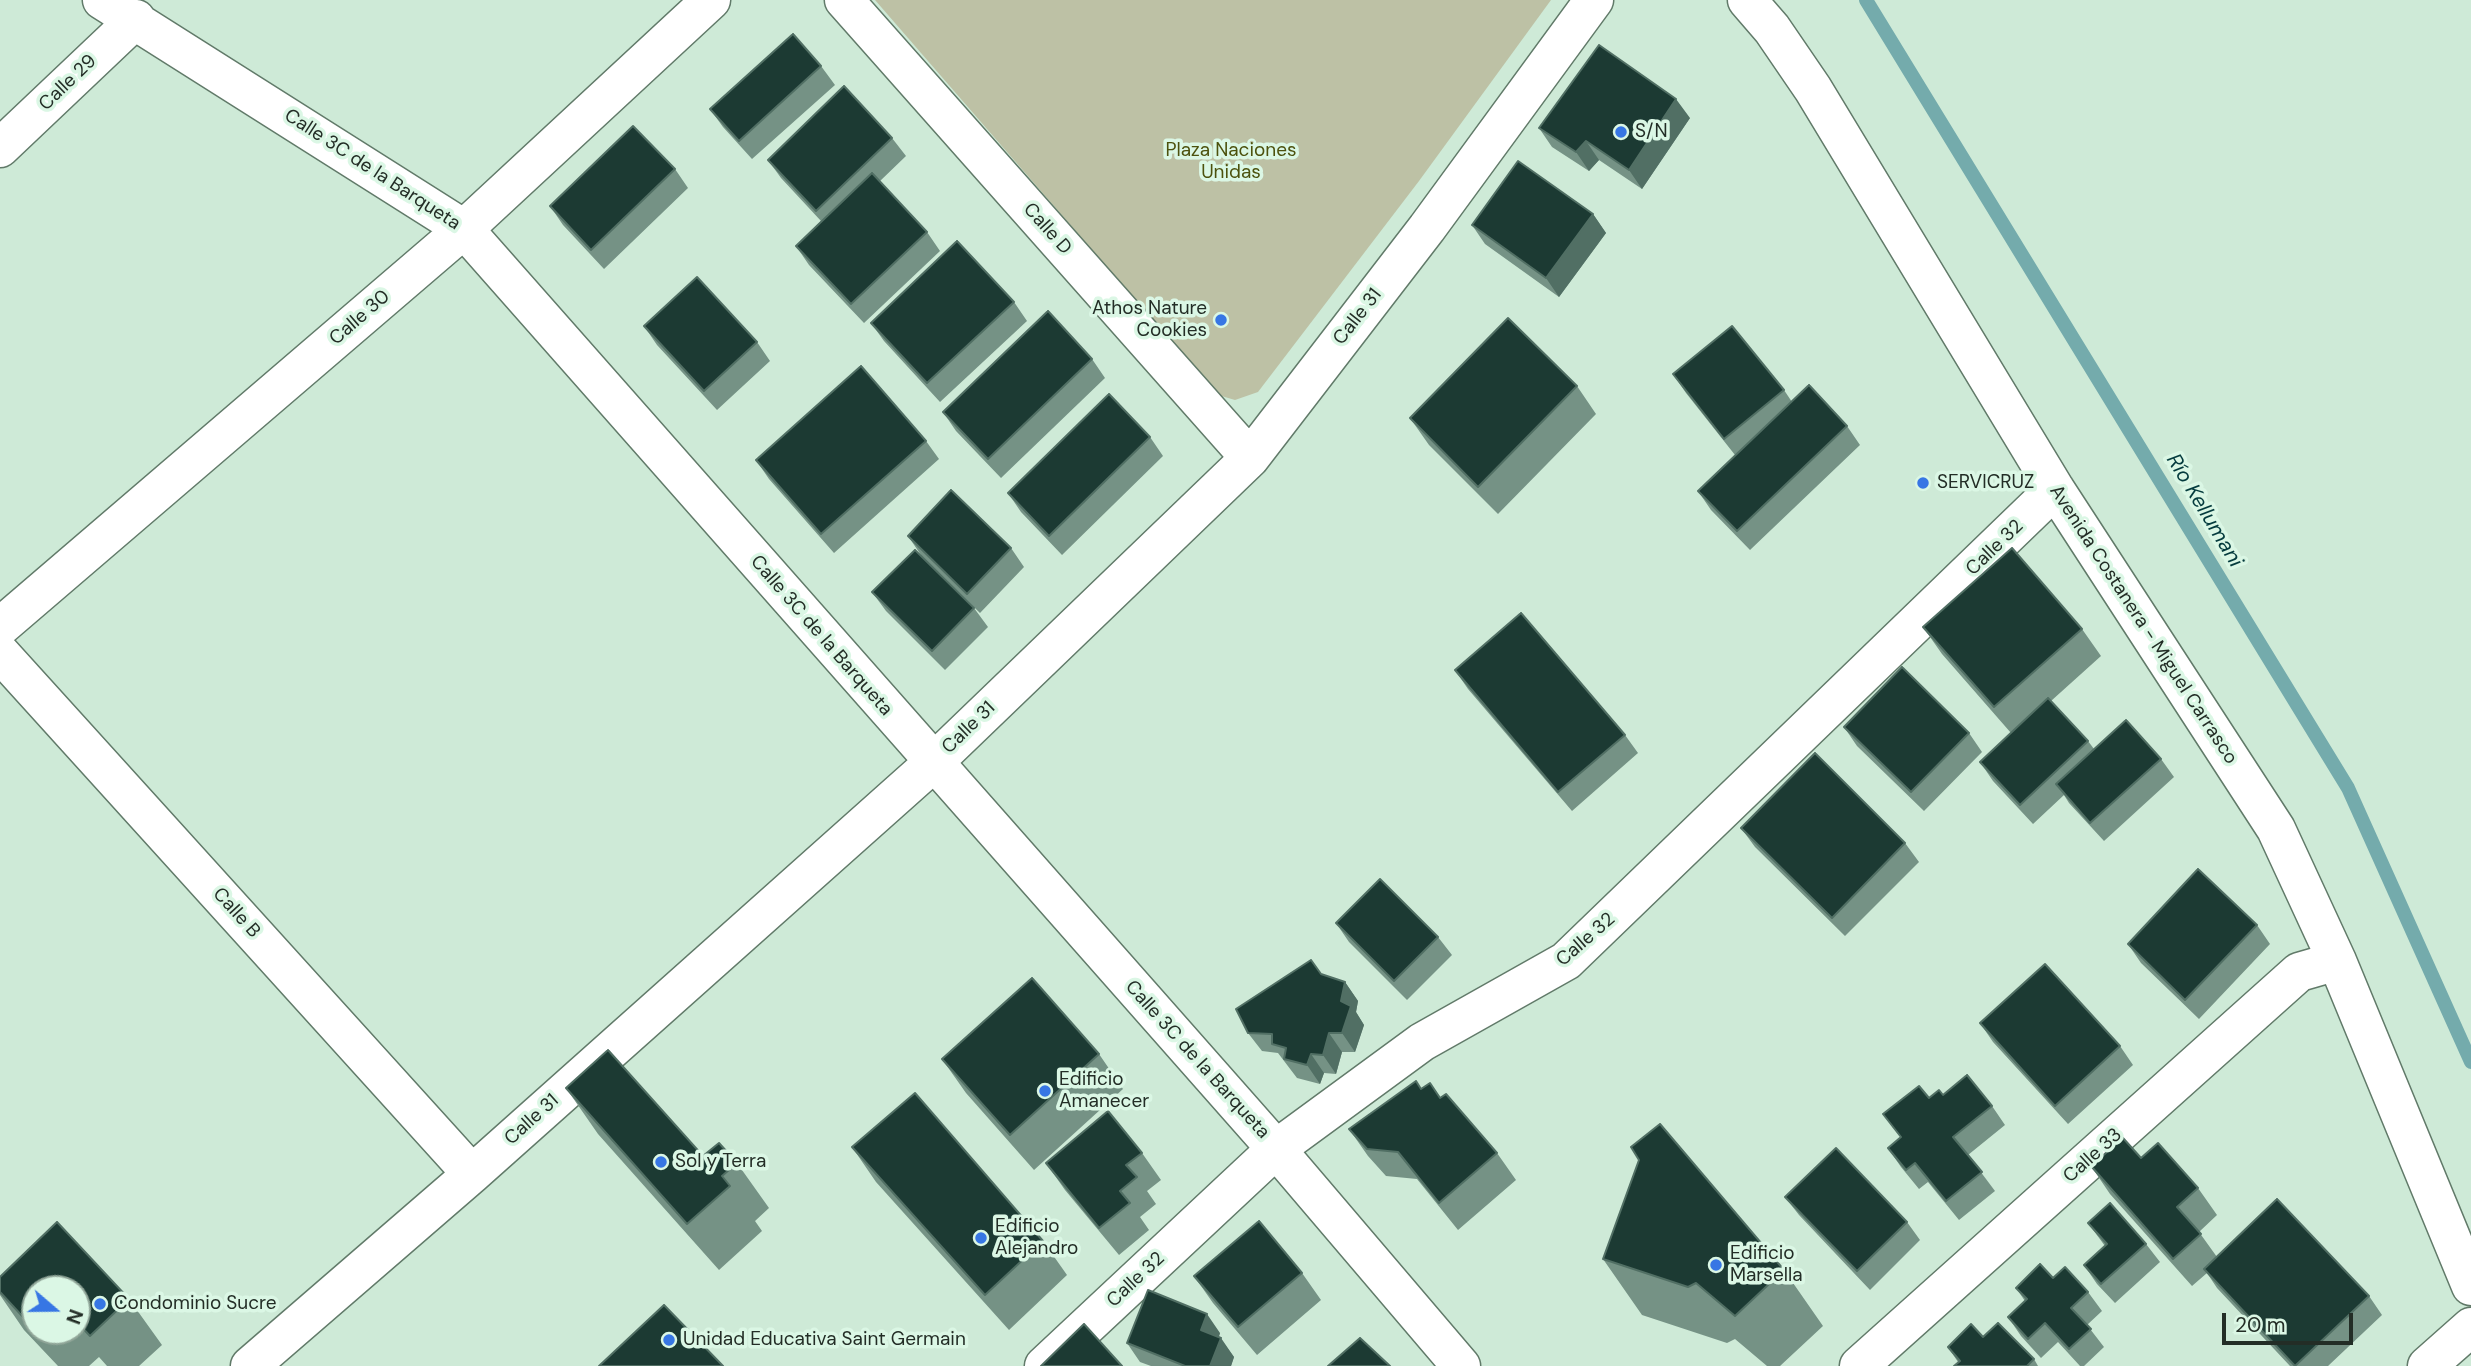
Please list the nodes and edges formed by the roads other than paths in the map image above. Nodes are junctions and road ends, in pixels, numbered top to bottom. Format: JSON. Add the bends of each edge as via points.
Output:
{"nodes":[{"id":1,"x":102,"y":0,"type":"edge"},
{"id":2,"x":711,"y":0,"type":"edge"},
{"id":3,"x":844,"y":0,"type":"edge"},
{"id":4,"x":1594,"y":0,"type":"edge"},
{"id":5,"x":1747,"y":0,"type":"edge"},
{"id":6,"x":136,"y":19,"type":"junction"},
{"id":7,"x":0,"y":148,"type":"edge"},
{"id":8,"x":464,"y":229,"type":"junction"},
{"id":9,"x":1250,"y":458,"type":"junction"},
{"id":10,"x":2054,"y":489,"type":"junction"},
{"id":11,"x":0,"y":627,"type":"edge"},
{"id":12,"x":0,"y":653,"type":"edge"},
{"id":13,"x":933,"y":763,"type":"junction"},
{"id":14,"x":2337,"y":961,"type":"junction"},
{"id":15,"x":1276,"y":1149,"type":"junction"},
{"id":16,"x":472,"y":1174,"type":"junction"},
{"id":17,"x":2471,"y":1286,"type":"edge"},
{"id":18,"x":2471,"y":1327,"type":"edge"},
{"id":19,"x":250,"y":1366,"type":"edge"},
{"id":20,"x":1044,"y":1366,"type":"edge"},
{"id":21,"x":1461,"y":1366,"type":"edge"},
{"id":22,"x":1858,"y":1366,"type":"edge"},
{"id":23,"x":2427,"y":1366,"type":"edge"}],
"edges":[{"from":1,"to":6,"type":"street","name":"Calle 3C de la Barqueta"},
{"from":2,"to":8,"type":"street","name":"Calle 30"},
{"from":3,"to":9,"type":"street","name":"Calle D"},
{"from":4,"to":9,"type":"street","name":"Calle 31"},
{"from":5,"to":10,"type":"street","name":"Avenida Costanera - Miguel Carrasco","via":[[1813,89]]},
{"from":6,"to":7,"type":"street","name":"Calle 29"},
{"from":6,"to":8,"type":"street","name":"Calle 3C de la Barqueta"},
{"from":8,"to":11,"type":"street","name":"Calle 30"},
{"from":8,"to":13,"type":"street","name":"Calle 3C de la Barqueta"},
{"from":9,"to":13,"type":"street","name":"Calle 31"},
{"from":10,"to":14,"type":"street","name":"Avenida Costanera - Miguel Carrasco","via":[[2276,829]]},
{"from":10,"to":15,"type":"street","name":"Calle 32","via":[[1566,961],[1422,1042]]},
{"from":12,"to":16,"type":"street","name":"Calle B"},
{"from":13,"to":15,"type":"street","name":"Calle 3C de la Barqueta"},
{"from":13,"to":16,"type":"street","name":"Calle 31"},
{"from":14,"to":17,"type":"street","name":"Avenida Costanera - Miguel Carrasco"},
{"from":14,"to":22,"type":"street","name":"Calle 33","via":[[2298,972]]},
{"from":15,"to":20,"type":"street","name":"Calle 32"},
{"from":15,"to":21,"type":"street","name":"Calle 3C de la Barqueta"},
{"from":16,"to":19,"type":"street","name":"Calle 31"},
{"from":18,"to":23,"type":"street"}]}
